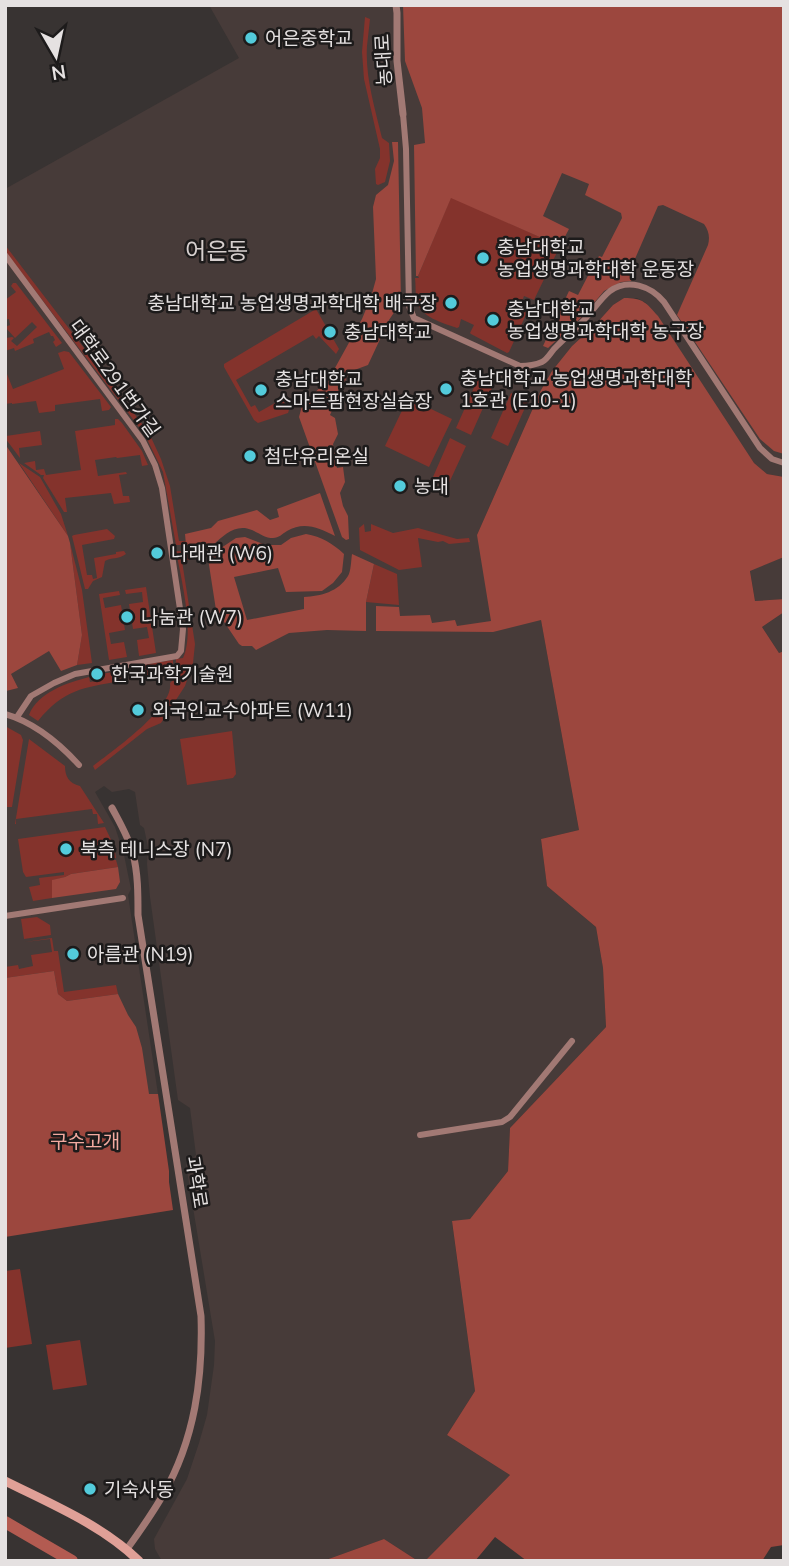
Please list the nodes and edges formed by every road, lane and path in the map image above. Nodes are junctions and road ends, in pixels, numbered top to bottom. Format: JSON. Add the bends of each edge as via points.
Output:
{"nodes":[{"id":1,"x":396,"y":5,"type":"edge"},
{"id":2,"x":403,"y":114,"type":"joint"},
{"id":3,"x":5,"y":255,"type":"edge"},
{"id":4,"x":784,"y":464,"type":"edge"},
{"id":5,"x":5,"y":714,"type":"edge"},
{"id":6,"x":17,"y":718,"type":"junction"},
{"id":7,"x":79,"y":765,"type":"dead end"},
{"id":8,"x":112,"y":808,"type":"dead end"},
{"id":9,"x":123,"y":898,"type":"dead end"},
{"id":10,"x":5,"y":916,"type":"edge"},
{"id":11,"x":572,"y":1041,"type":"dead end"},
{"id":12,"x":420,"y":1135,"type":"dead end"},
{"id":13,"x":5,"y":1481,"type":"edge"},
{"id":14,"x":127,"y":1549,"type":"junction"},
{"id":15,"x":139,"y":1561,"type":"edge"}],
"edges":[{"from":1,"to":2,"type":"street","name":"농대로"},
{"from":2,"to":4,"type":"street","via":[[412,316],[520,366],[530,366],[549,356],[609,292],[624,285],[644,286],[664,302],[760,448]]},
{"from":3,"to":6,"type":"street","name":"대학로291번가길","via":[[143,441],[155,465],[183,645],[177,656],[75,674],[54,683],[31,696]]},
{"from":5,"to":6,"type":"street"},
{"from":6,"to":7,"type":"street","via":[[48,737]]},
{"from":8,"to":14,"type":"street","name":"과학로","via":[[133,853],[138,915],[201,1316],[202,1352],[196,1408],[180,1459]]},
{"from":9,"to":10,"type":"street"},
{"from":11,"to":12,"type":"street","via":[[502,1122]]},
{"from":13,"to":14,"type":"main road"},
{"from":14,"to":15,"type":"main road"}]}
